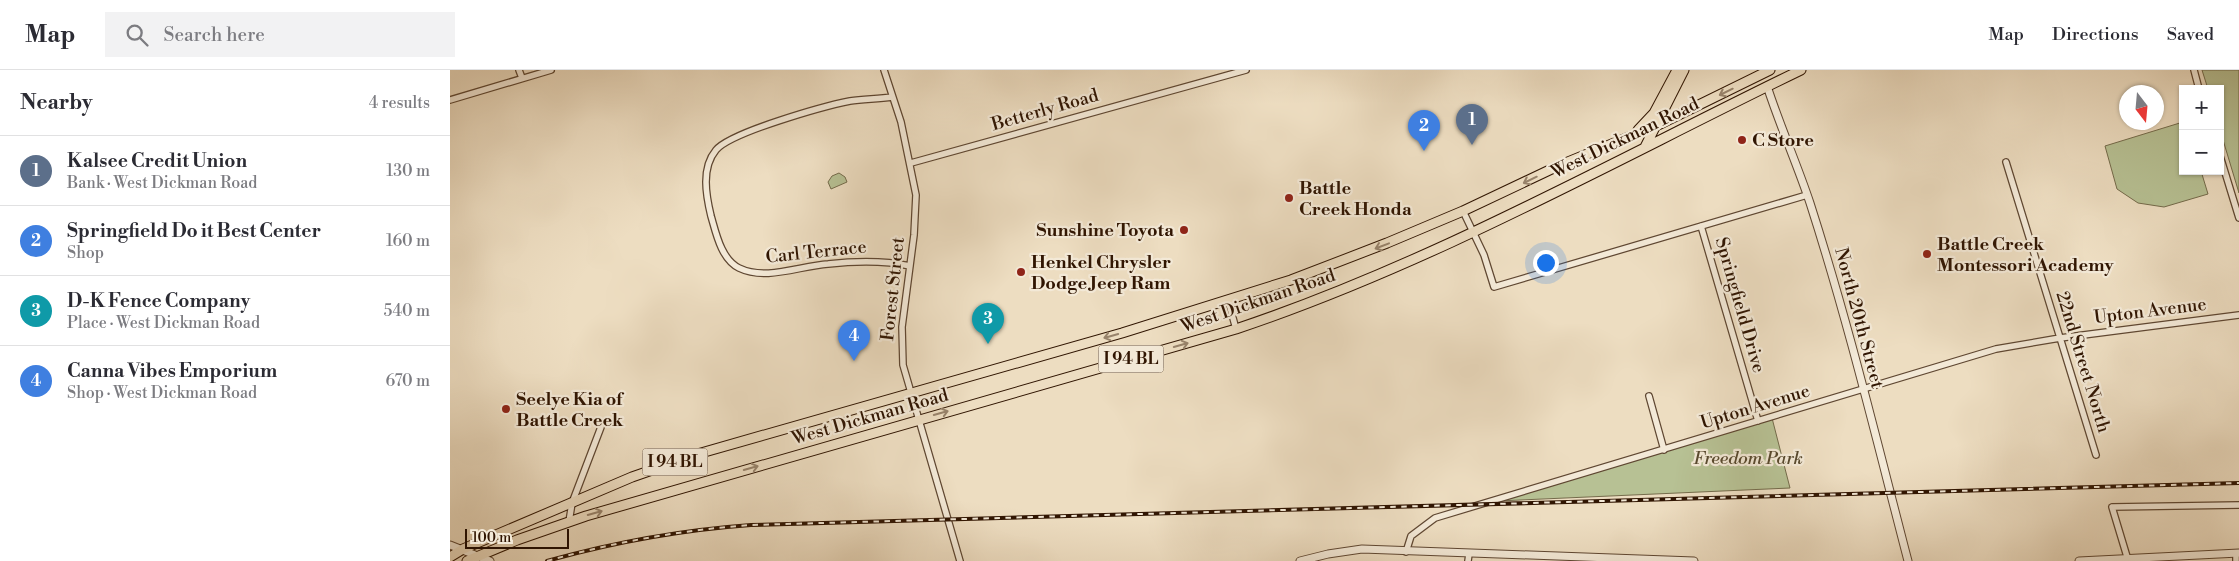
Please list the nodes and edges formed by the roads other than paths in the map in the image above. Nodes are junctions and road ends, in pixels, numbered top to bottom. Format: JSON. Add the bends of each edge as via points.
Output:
{"nodes":[{"id":1,"x":519,"y":70,"type":"edge"},
{"id":2,"x":551,"y":70,"type":"edge"},
{"id":3,"x":884,"y":70,"type":"edge"},
{"id":4,"x":1246,"y":70,"type":"edge"},
{"id":5,"x":1677,"y":70,"type":"edge"},
{"id":6,"x":1684,"y":70,"type":"edge"},
{"id":7,"x":1770,"y":70,"type":"edge"},
{"id":8,"x":1801,"y":70,"type":"edge"},
{"id":9,"x":2194,"y":70,"type":"edge"},
{"id":10,"x":522,"y":78,"type":"junction"},
{"id":11,"x":2199,"y":85,"type":"edge"},
{"id":12,"x":1767,"y":86,"type":"junction"},
{"id":13,"x":892,"y":97,"type":"junction"},
{"id":14,"x":450,"y":100,"type":"edge"},
{"id":15,"x":1658,"y":125,"type":"junction"},
{"id":16,"x":1632,"y":135,"type":"junction"},
{"id":17,"x":1645,"y":147,"type":"junction"},
{"id":18,"x":2006,"y":162,"type":"dead end"},
{"id":19,"x":911,"y":163,"type":"junction"},
{"id":20,"x":2224,"y":169,"type":"edge"},
{"id":21,"x":1807,"y":195,"type":"junction"},
{"id":22,"x":1463,"y":211,"type":"junction"},
{"id":23,"x":2239,"y":218,"type":"edge"},
{"id":24,"x":1701,"y":226,"type":"junction"},
{"id":25,"x":1472,"y":232,"type":"junction"},
{"id":26,"x":910,"y":266,"type":"junction"},
{"id":27,"x":1228,"y":300,"type":"junction"},
{"id":28,"x":2239,"y":315,"type":"edge"},
{"id":29,"x":1236,"y":329,"type":"junction"},
{"id":30,"x":2060,"y":338,"type":"junction"},
{"id":31,"x":1863,"y":390,"type":"junction"},
{"id":32,"x":911,"y":394,"type":"junction"},
{"id":33,"x":1649,"y":396,"type":"dead end"},
{"id":34,"x":918,"y":420,"type":"junction"},
{"id":35,"x":1758,"y":421,"type":"junction"},
{"id":36,"x":601,"y":427,"type":"dead end"},
{"id":37,"x":1664,"y":450,"type":"junction"},
{"id":38,"x":2096,"y":455,"type":"dead end"},
{"id":39,"x":572,"y":503,"type":"junction"},
{"id":40,"x":2239,"y":505,"type":"edge"},
{"id":41,"x":569,"y":522,"type":"junction"},
{"id":42,"x":450,"y":545,"type":"edge"},
{"id":43,"x":462,"y":549,"type":"junction"},
{"id":44,"x":1406,"y":552,"type":"junction"},
{"id":45,"x":2237,"y":553,"type":"edge"},
{"id":46,"x":478,"y":556,"type":"junction"},
{"id":47,"x":450,"y":557,"type":"edge"},
{"id":48,"x":1468,"y":558,"type":"edge"},
{"id":49,"x":2128,"y":560,"type":"edge"},
{"id":50,"x":468,"y":561,"type":"edge"},
{"id":51,"x":490,"y":561,"type":"edge"},
{"id":52,"x":960,"y":561,"type":"edge"},
{"id":53,"x":1300,"y":561,"type":"edge"},
{"id":54,"x":1694,"y":561,"type":"edge"},
{"id":55,"x":1908,"y":561,"type":"edge"},
{"id":56,"x":2080,"y":561,"type":"edge"},
{"id":57,"x":2236,"y":561,"type":"edge"}],
"edges":[{"from":1,"to":10,"type":"street"},
{"from":2,"to":10,"type":"street"},
{"from":3,"to":13,"type":"street","name":"Forest Street"},
{"from":4,"to":19,"type":"street","name":"Betterly Road"},
{"from":5,"to":16,"type":"main road","via":[[1654,112]]},
{"from":6,"to":15,"type":"main road"},
{"from":7,"to":15,"type":"main road","name":"West Dickman Road","number":"I 94 BL","one_way":true},
{"from":8,"to":12,"type":"main road","name":"West Dickman Road","number":"I 94 BL"},
{"from":9,"to":11,"type":"street"},
{"from":10,"to":14,"type":"street"},
{"from":12,"to":17,"type":"main road","name":"West Dickman Road","number":"I 94 BL"},
{"from":12,"to":21,"type":"street","name":"North 20th Street"},
{"from":13,"to":19,"type":"street","name":"Forest Street"},
{"from":13,"to":26,"type":"street","name":"Carl Terrace","via":[[850,101],[731,140],[716,150],[712,157],[706,192],[720,245],[737,267],[767,274],[862,261]]},
{"from":15,"to":16,"type":"main road","name":"West Dickman Road","number":"I 94 BL"},
{"from":15,"to":17,"type":"main road"},
{"from":16,"to":22,"type":"main road","name":"West Dickman Road","number":"I 94 BL","one_way":true},
{"from":17,"to":25,"type":"main road","name":"West Dickman Road","number":"I 94 BL"},
{"from":18,"to":30,"type":"street","name":"22nd Street North"},
{"from":19,"to":26,"type":"street","name":"Forest Street","via":[[916,195]]},
{"from":20,"to":23,"type":"street"},
{"from":21,"to":24,"type":"street"},
{"from":21,"to":31,"type":"street","name":"North 20th Street"},
{"from":22,"to":25,"type":"street"},
{"from":22,"to":27,"type":"main road","name":"West Dickman Road","number":"I 94 BL","one_way":true,"via":[[1308,274]]},
{"from":24,"to":25,"type":"street","via":[[1494,287],[1484,255]]},
{"from":24,"to":35,"type":"street","name":"Springfield Drive"},
{"from":25,"to":29,"type":"main road","name":"West Dickman Road","number":"I 94 BL","via":[[1320,299]]},
{"from":26,"to":32,"type":"street","name":"Forest Street","via":[[902,341],[903,365]]},
{"from":27,"to":29,"type":"street"},
{"from":27,"to":32,"type":"main road","name":"West Dickman Road","number":"I 94 BL","one_way":true},
{"from":28,"to":30,"type":"street","name":"Upton Avenue"},
{"from":34,"to":29,"type":"main road","name":"West Dickman Road","number":"I 94 BL","one_way":true},
{"from":30,"to":31,"type":"street","name":"Upton Avenue","via":[[1996,350]]},
{"from":30,"to":38,"type":"street","name":"22nd Street North"},
{"from":31,"to":35,"type":"street","name":"Upton Avenue"},
{"from":31,"to":55,"type":"street","name":"North 20th Street"},
{"from":32,"to":34,"type":"street","name":"Forest Street"},
{"from":32,"to":39,"type":"main road","name":"West Dickman Road","number":"I 94 BL","via":[[700,453]]},
{"from":33,"to":37,"type":"street"},
{"from":41,"to":34,"type":"main road","name":"West Dickman Road","number":"I 94 BL","one_way":true},
{"from":34,"to":52,"type":"street","name":"Forest Street"},
{"from":35,"to":37,"type":"street","name":"Upton Avenue"},
{"from":36,"to":39,"type":"street"},
{"from":37,"to":44,"type":"street","name":"Upton Avenue","via":[[1435,518],[1411,536]]},
{"from":39,"to":41,"type":"street"},
{"from":39,"to":43,"type":"main road","name":"West Dickman Road","number":"I 94 BL"},
{"from":40,"to":49,"type":"street","via":[[2112,507]]},
{"from":41,"to":46,"type":"main road","name":"West Dickman Road","number":"I 94 BL"},
{"from":42,"to":43,"type":"street"},
{"from":43,"to":46,"type":"street"},
{"from":43,"to":47,"type":"main road","name":"West Dickman Road","number":"I 94 BL"},
{"from":44,"to":48,"type":"street"},
{"from":44,"to":53,"type":"street","via":[[1362,549]]},
{"from":45,"to":49,"type":"street"},
{"from":45,"to":57,"type":"street"},
{"from":46,"to":50,"type":"main road","name":"West Dickman Road","number":"I 94 BL"},
{"from":46,"to":51,"type":"street"},
{"from":48,"to":54,"type":"street"},
{"from":49,"to":56,"type":"street"}]}
